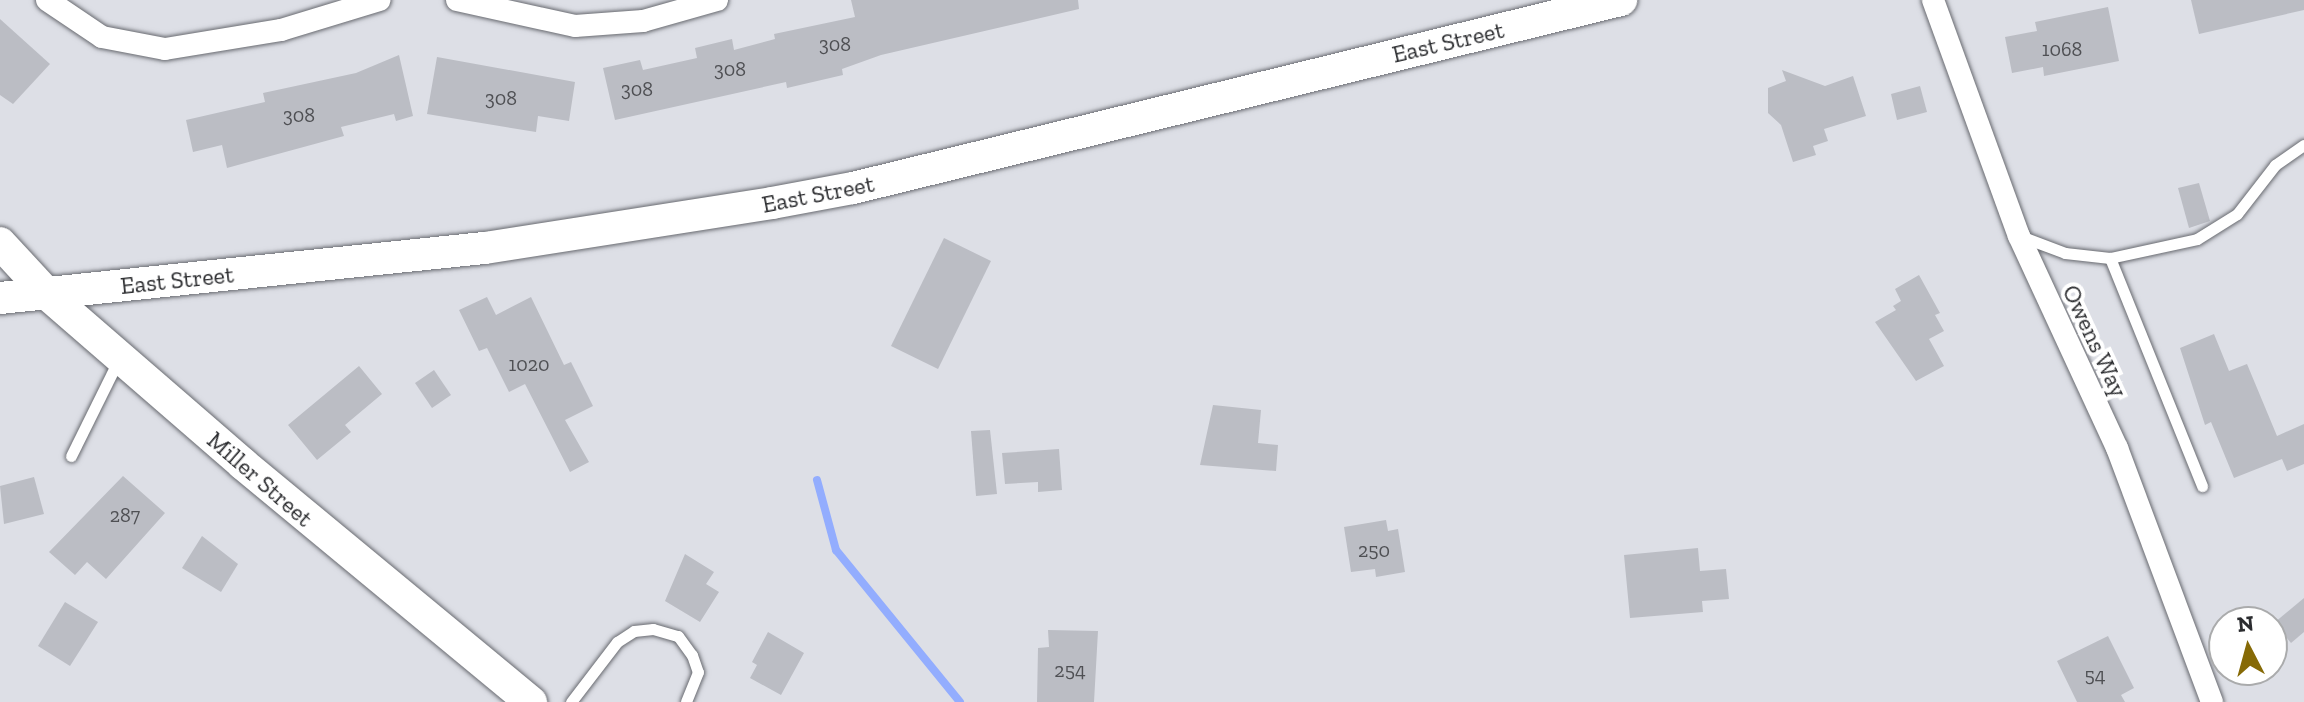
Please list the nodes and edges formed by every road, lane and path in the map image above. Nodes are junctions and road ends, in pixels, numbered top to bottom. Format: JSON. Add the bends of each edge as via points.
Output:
{"nodes":[{"id":1,"x":47,"y":0,"type":"edge"},
{"id":2,"x":369,"y":0,"type":"edge"},
{"id":3,"x":380,"y":0,"type":"edge"},
{"id":4,"x":457,"y":0,"type":"edge"},
{"id":5,"x":717,"y":0,"type":"edge"},
{"id":6,"x":1621,"y":0,"type":"edge"},
{"id":7,"x":1933,"y":0,"type":"edge"},
{"id":8,"x":2304,"y":145,"type":"edge"},
{"id":9,"x":2019,"y":236,"type":"junction"},
{"id":10,"x":0,"y":243,"type":"edge"},
{"id":11,"x":2110,"y":258,"type":"junction"},
{"id":12,"x":47,"y":294,"type":"junction"},
{"id":13,"x":0,"y":298,"type":"edge"},
{"id":14,"x":120,"y":357,"type":"junction"},
{"id":15,"x":71,"y":456,"type":"dead end"},
{"id":16,"x":2202,"y":486,"type":"dead end"},
{"id":17,"x":531,"y":702,"type":"edge"},
{"id":18,"x":571,"y":702,"type":"edge"},
{"id":19,"x":686,"y":702,"type":"edge"},
{"id":20,"x":2212,"y":702,"type":"edge"}],
"edges":[{"from":1,"to":2,"type":"street","via":[[102,37],[165,49],[281,30]]},
{"from":2,"to":3,"type":"street"},
{"from":4,"to":5,"type":"street","via":[[575,26],[643,21]]},
{"from":6,"to":12,"type":"main road","name":"East Street","via":[[840,191],[485,248]]},
{"from":7,"to":9,"type":"street","name":"Owens Way"},
{"from":8,"to":11,"type":"lane","via":[[2275,165],[2237,214],[2197,239]]},
{"from":9,"to":11,"type":"lane","via":[[2065,253]]},
{"from":9,"to":20,"type":"street","name":"Owens Way","via":[[2117,448]]},
{"from":10,"to":12,"type":"main road","name":"Miller Street"},
{"from":11,"to":16,"type":"lane"},
{"from":12,"to":13,"type":"main road","name":"East Street"},
{"from":12,"to":14,"type":"main road","name":"Miller Street"},
{"from":14,"to":15,"type":"lane"},
{"from":14,"to":17,"type":"main road","name":"Miller Street","via":[[385,586]]},
{"from":18,"to":19,"type":"lane","via":[[617,642],[634,631],[653,629],[678,636],[692,655],[698,672]]}]}
